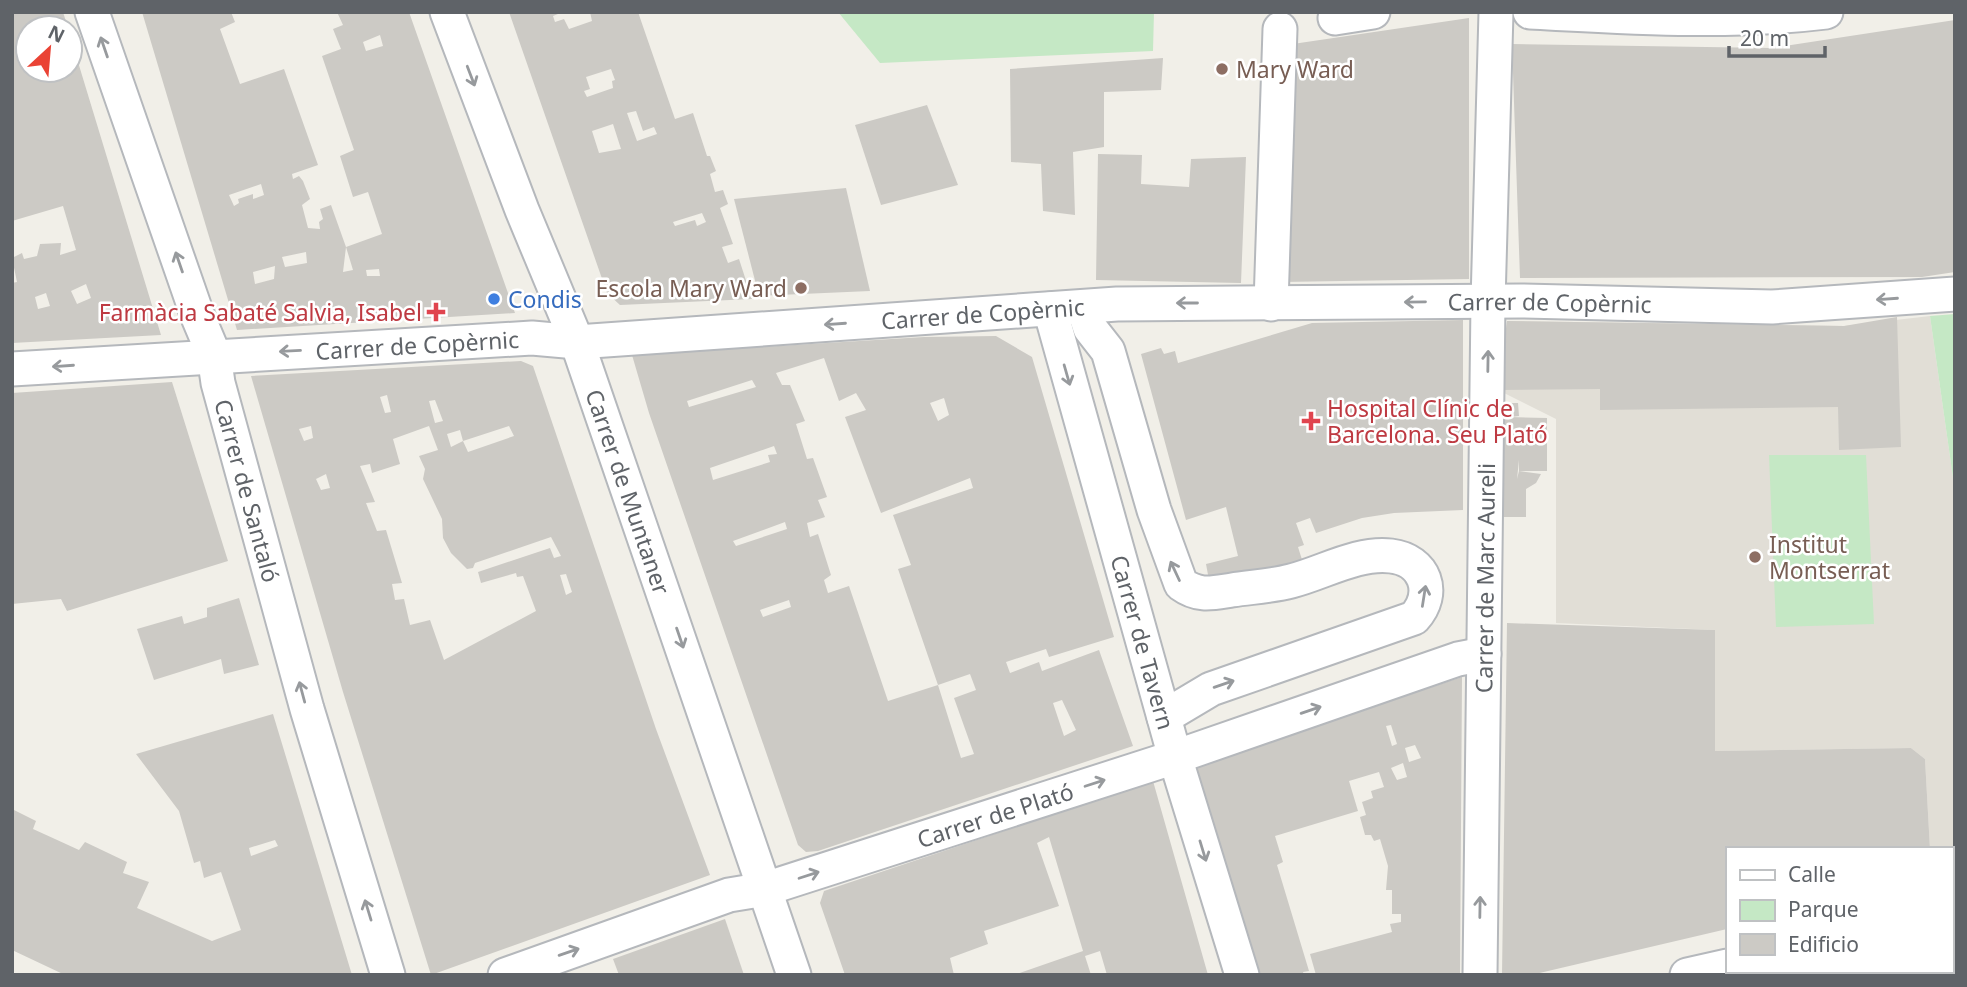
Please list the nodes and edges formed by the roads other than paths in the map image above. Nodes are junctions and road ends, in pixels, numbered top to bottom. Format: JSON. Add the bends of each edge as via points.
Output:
{"nodes":[{"id":1,"x":92,"y":12,"type":"edge"},
{"id":2,"x":447,"y":12,"type":"edge"},
{"id":3,"x":1373,"y":12,"type":"edge"},
{"id":4,"x":1496,"y":12,"type":"edge"},
{"id":5,"x":1530,"y":12,"type":"edge"},
{"id":6,"x":1826,"y":12,"type":"edge"},
{"id":7,"x":1335,"y":18,"type":"dead end"},
{"id":8,"x":1280,"y":29,"type":"dead end"},
{"id":9,"x":1955,"y":294,"type":"edge"},
{"id":10,"x":1271,"y":303,"type":"junction"},
{"id":11,"x":1488,"y":303,"type":"junction"},
{"id":12,"x":1083,"y":307,"type":"junction"},
{"id":13,"x":1050,"y":309,"type":"junction"},
{"id":14,"x":577,"y":342,"type":"junction"},
{"id":15,"x":214,"y":355,"type":"junction"},
{"id":16,"x":12,"y":369,"type":"edge"},
{"id":17,"x":1484,"y":654,"type":"junction"},
{"id":18,"x":1164,"y":717,"type":"junction"},
{"id":19,"x":1175,"y":757,"type":"junction"},
{"id":20,"x":765,"y":889,"type":"junction"},
{"id":21,"x":1726,"y":966,"type":"edge"},
{"id":22,"x":388,"y":975,"type":"edge"},
{"id":23,"x":505,"y":975,"type":"edge"},
{"id":24,"x":794,"y":975,"type":"edge"},
{"id":25,"x":1242,"y":975,"type":"edge"},
{"id":26,"x":1480,"y":975,"type":"edge"},
{"id":27,"x":1687,"y":975,"type":"edge"}],
"edges":[{"from":15,"to":1,"type":"street","name":"Carrer de Santaló","one_way":true},
{"from":2,"to":14,"type":"street","name":"Carrer de Muntaner","one_way":true},
{"from":3,"to":7,"type":"street"},
{"from":4,"to":11,"type":"street","name":"Carrer de Marc Aureli"},
{"from":5,"to":6,"type":"street","via":[[1662,18],[1787,17]]},
{"from":8,"to":10,"type":"street"},
{"from":9,"to":11,"type":"street","name":"Carrer de Copèrnic","one_way":true,"via":[[1772,307]]},
{"from":11,"to":10,"type":"street","name":"Carrer de Copèrnic","one_way":true},
{"from":10,"to":12,"type":"street","name":"Carrer de Copèrnic","one_way":true},
{"from":17,"to":11,"type":"street","name":"Carrer de Marc Aureli","one_way":true},
{"from":12,"to":13,"type":"street","name":"Carrer de Copèrnic"},
{"from":18,"to":12,"type":"street","one_way":true,"via":[[1211,689],[1402,624],[1422,609],[1425,577],[1415,565],[1390,556],[1337,566],[1294,581],[1206,595],[1181,584],[1165,546],[1108,351],[1090,328]]},
{"from":13,"to":14,"type":"street","name":"Carrer de Copèrnic","one_way":true},
{"from":13,"to":18,"type":"street","name":"Carrer de Tavern","one_way":true},
{"from":14,"to":15,"type":"street","name":"Carrer de Copèrnic","one_way":true,"via":[[532,338]]},
{"from":14,"to":20,"type":"street","name":"Carrer de Muntaner","one_way":true},
{"from":15,"to":16,"type":"street","name":"Carrer de Copèrnic","one_way":true},
{"from":22,"to":15,"type":"street","name":"Carrer de Santaló","one_way":true,"via":[[303,696]]},
{"from":19,"to":17,"type":"street","name":"Carrer de Plató","one_way":true},
{"from":26,"to":17,"type":"street","name":"Carrer de Marc Aureli","one_way":true},
{"from":18,"to":19,"type":"street","name":"Carrer de Tavern"},
{"from":20,"to":19,"type":"street","name":"Carrer de Plató","one_way":true},
{"from":19,"to":25,"type":"street","name":"Carrer de Tavern","one_way":true},
{"from":23,"to":20,"type":"street","name":"Carrer de Plató","one_way":true,"via":[[729,895]]},
{"from":20,"to":24,"type":"street","name":"Carrer de Muntaner"},
{"from":21,"to":27,"type":"street"}]}
